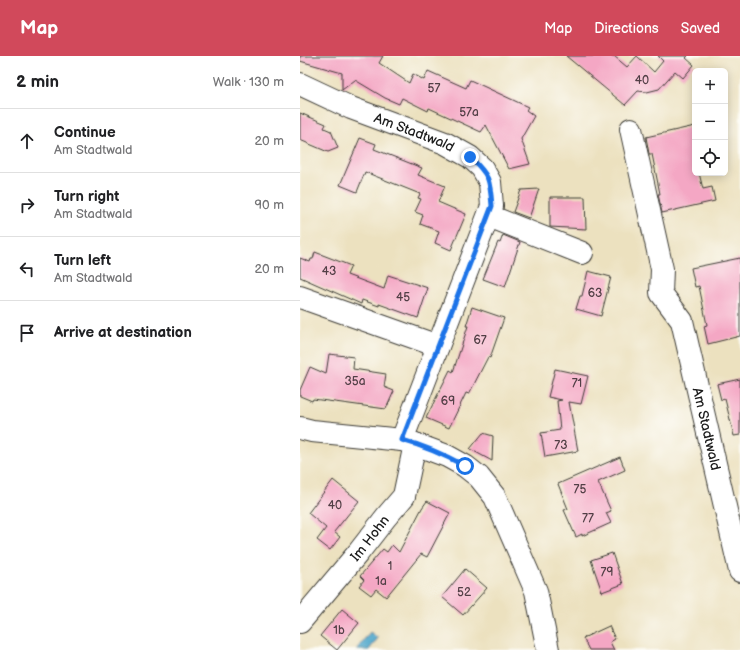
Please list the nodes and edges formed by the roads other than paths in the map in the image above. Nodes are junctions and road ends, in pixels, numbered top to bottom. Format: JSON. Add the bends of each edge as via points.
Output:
{"nodes":[{"id":1,"x":300,"y":84,"type":"edge"},
{"id":2,"x":631,"y":129,"type":"dead end"},
{"id":3,"x":489,"y":216,"type":"junction"},
{"id":4,"x":582,"y":253,"type":"dead end"},
{"id":5,"x":300,"y":296,"type":"edge"},
{"id":6,"x":438,"y":346,"type":"junction"},
{"id":7,"x":300,"y":428,"type":"edge"},
{"id":8,"x":409,"y":442,"type":"junction"},
{"id":9,"x":740,"y":571,"type":"edge"},
{"id":10,"x":300,"y":622,"type":"edge"},
{"id":11,"x":548,"y":650,"type":"edge"}],
"edges":[{"from":1,"to":3,"type":"street","name":"Am Stadtwald","via":[[351,108],[445,143],[470,157],[482,168],[490,182],[492,206]]},
{"from":2,"to":9,"type":"street","name":"Am Stadtwald","via":[[662,270],[662,293],[682,321]]},
{"from":3,"to":4,"type":"street"},
{"from":3,"to":6,"type":"street","name":"Am Stadtwald"},
{"from":5,"to":6,"type":"street"},
{"from":6,"to":8,"type":"street","name":"Am Stadtwald"},
{"from":7,"to":8,"type":"street"},
{"from":8,"to":10,"type":"street","name":"Im Hohn","via":[[404,496]]},
{"from":8,"to":11,"type":"street","via":[[447,456],[465,466],[479,477],[495,497],[536,591]]}]}
